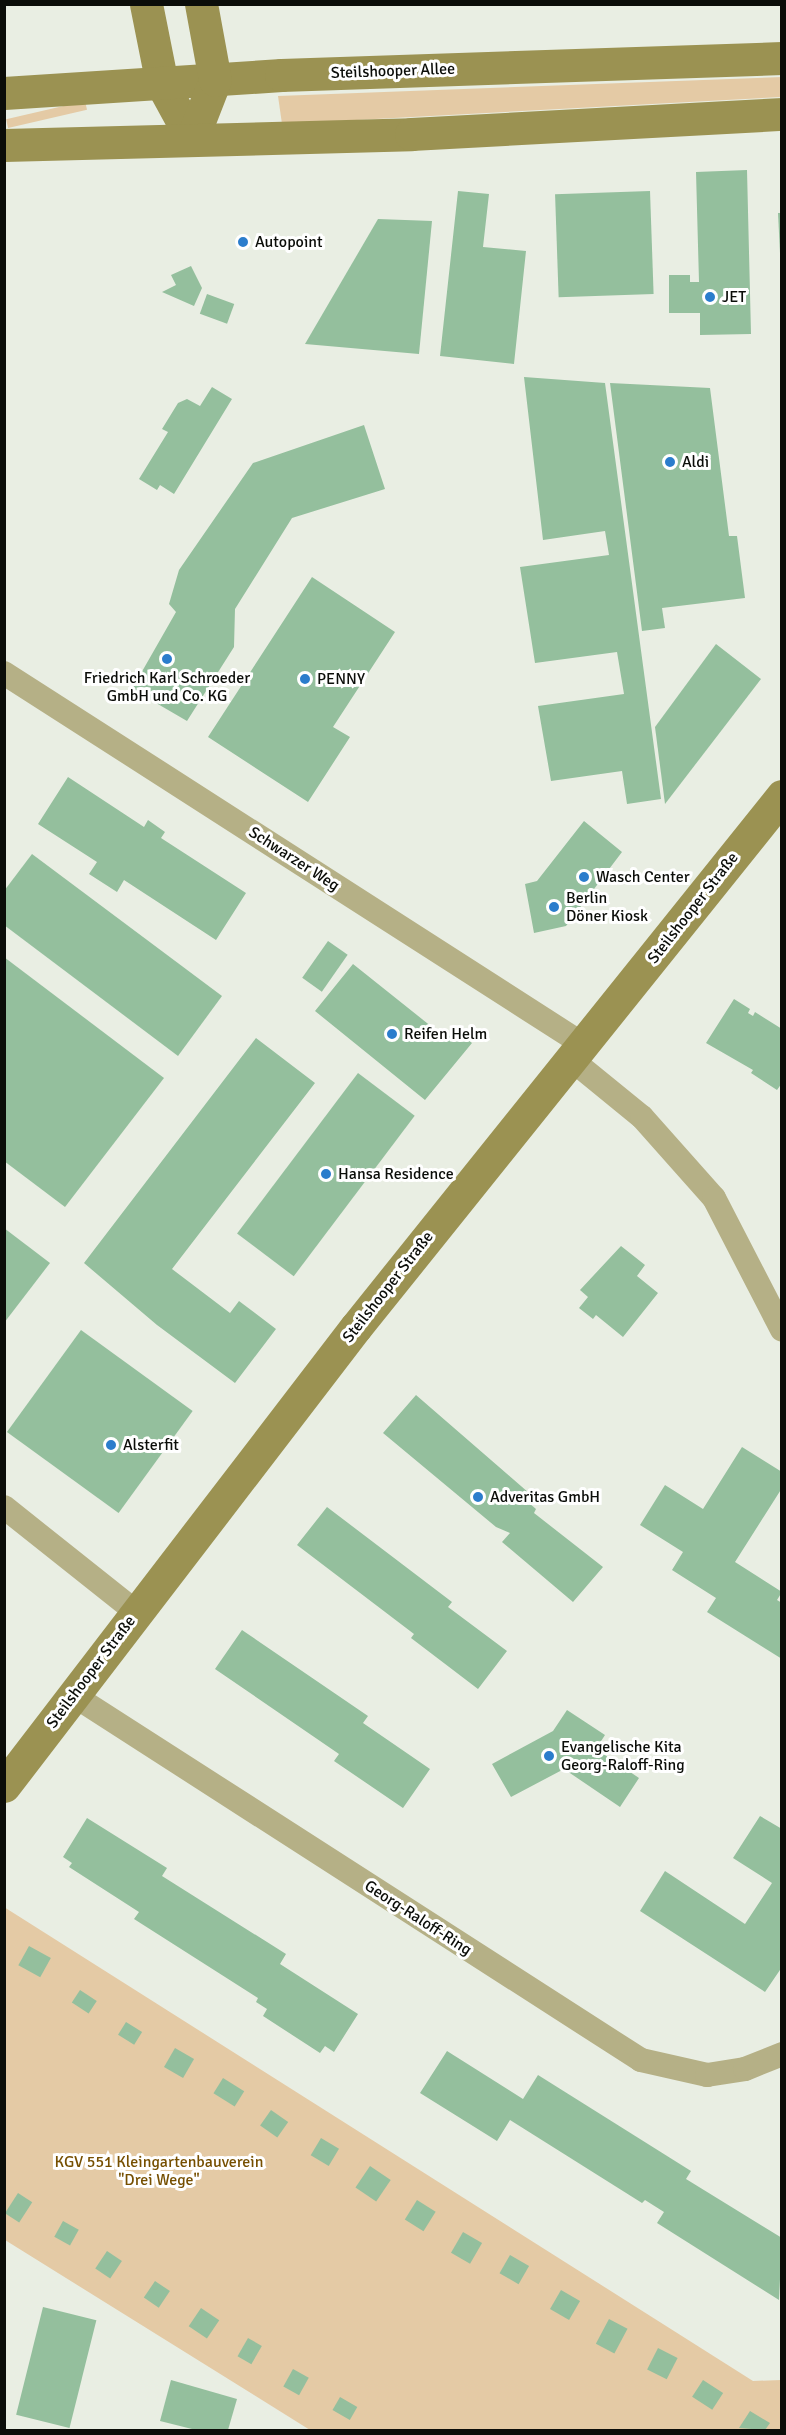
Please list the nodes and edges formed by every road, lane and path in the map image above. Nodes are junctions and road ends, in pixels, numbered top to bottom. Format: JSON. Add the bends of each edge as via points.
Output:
{"nodes":[{"id":1,"x":146,"y":4,"type":"edge"},
{"id":2,"x":201,"y":4,"type":"edge"},
{"id":3,"x":782,"y":58,"type":"edge"},
{"id":4,"x":215,"y":80,"type":"junction"},
{"id":5,"x":162,"y":84,"type":"junction"},
{"id":6,"x":4,"y":93,"type":"edge"},
{"id":7,"x":782,"y":114,"type":"edge"},
{"id":8,"x":192,"y":139,"type":"junction"},
{"id":9,"x":4,"y":145,"type":"edge"},
{"id":10,"x":4,"y":673,"type":"edge"},
{"id":11,"x":782,"y":796,"type":"edge"},
{"id":12,"x":578,"y":1052,"type":"junction"},
{"id":13,"x":782,"y":1330,"type":"edge"},
{"id":14,"x":4,"y":1507,"type":"edge"},
{"id":15,"x":136,"y":1612,"type":"junction"},
{"id":16,"x":73,"y":1695,"type":"junction"},
{"id":17,"x":4,"y":1786,"type":"edge"},
{"id":18,"x":782,"y":2054,"type":"edge"}],
"edges":[{"from":1,"to":5,"type":"main road"},
{"from":2,"to":4,"type":"main road"},
{"from":3,"to":4,"type":"main road","name":"Steilshooper Allee"},
{"from":4,"to":5,"type":"main road","name":"Steilshooper Allee"},
{"from":4,"to":8,"type":"main road"},
{"from":5,"to":6,"type":"main road","name":"Steilshooper Allee"},
{"from":5,"to":8,"type":"main road"},
{"from":7,"to":8,"type":"main road","via":[[411,134]]},
{"from":8,"to":9,"type":"main road"},
{"from":10,"to":12,"type":"street","name":"Schwarzer Weg"},
{"from":11,"to":12,"type":"main road","name":"Steilshooper Straße"},
{"from":12,"to":13,"type":"street","via":[[714,1198]]},
{"from":12,"to":15,"type":"main road","name":"Steilshooper Straße","via":[[356,1327]]},
{"from":14,"to":15,"type":"street"},
{"from":15,"to":16,"type":"main road","name":"Steilshooper Straße"},
{"from":16,"to":17,"type":"main road","name":"Steilshooper Straße"},
{"from":16,"to":18,"type":"street","name":"Georg-Raloff-Ring","via":[[641,2060],[707,2076],[745,2069]]}]}
